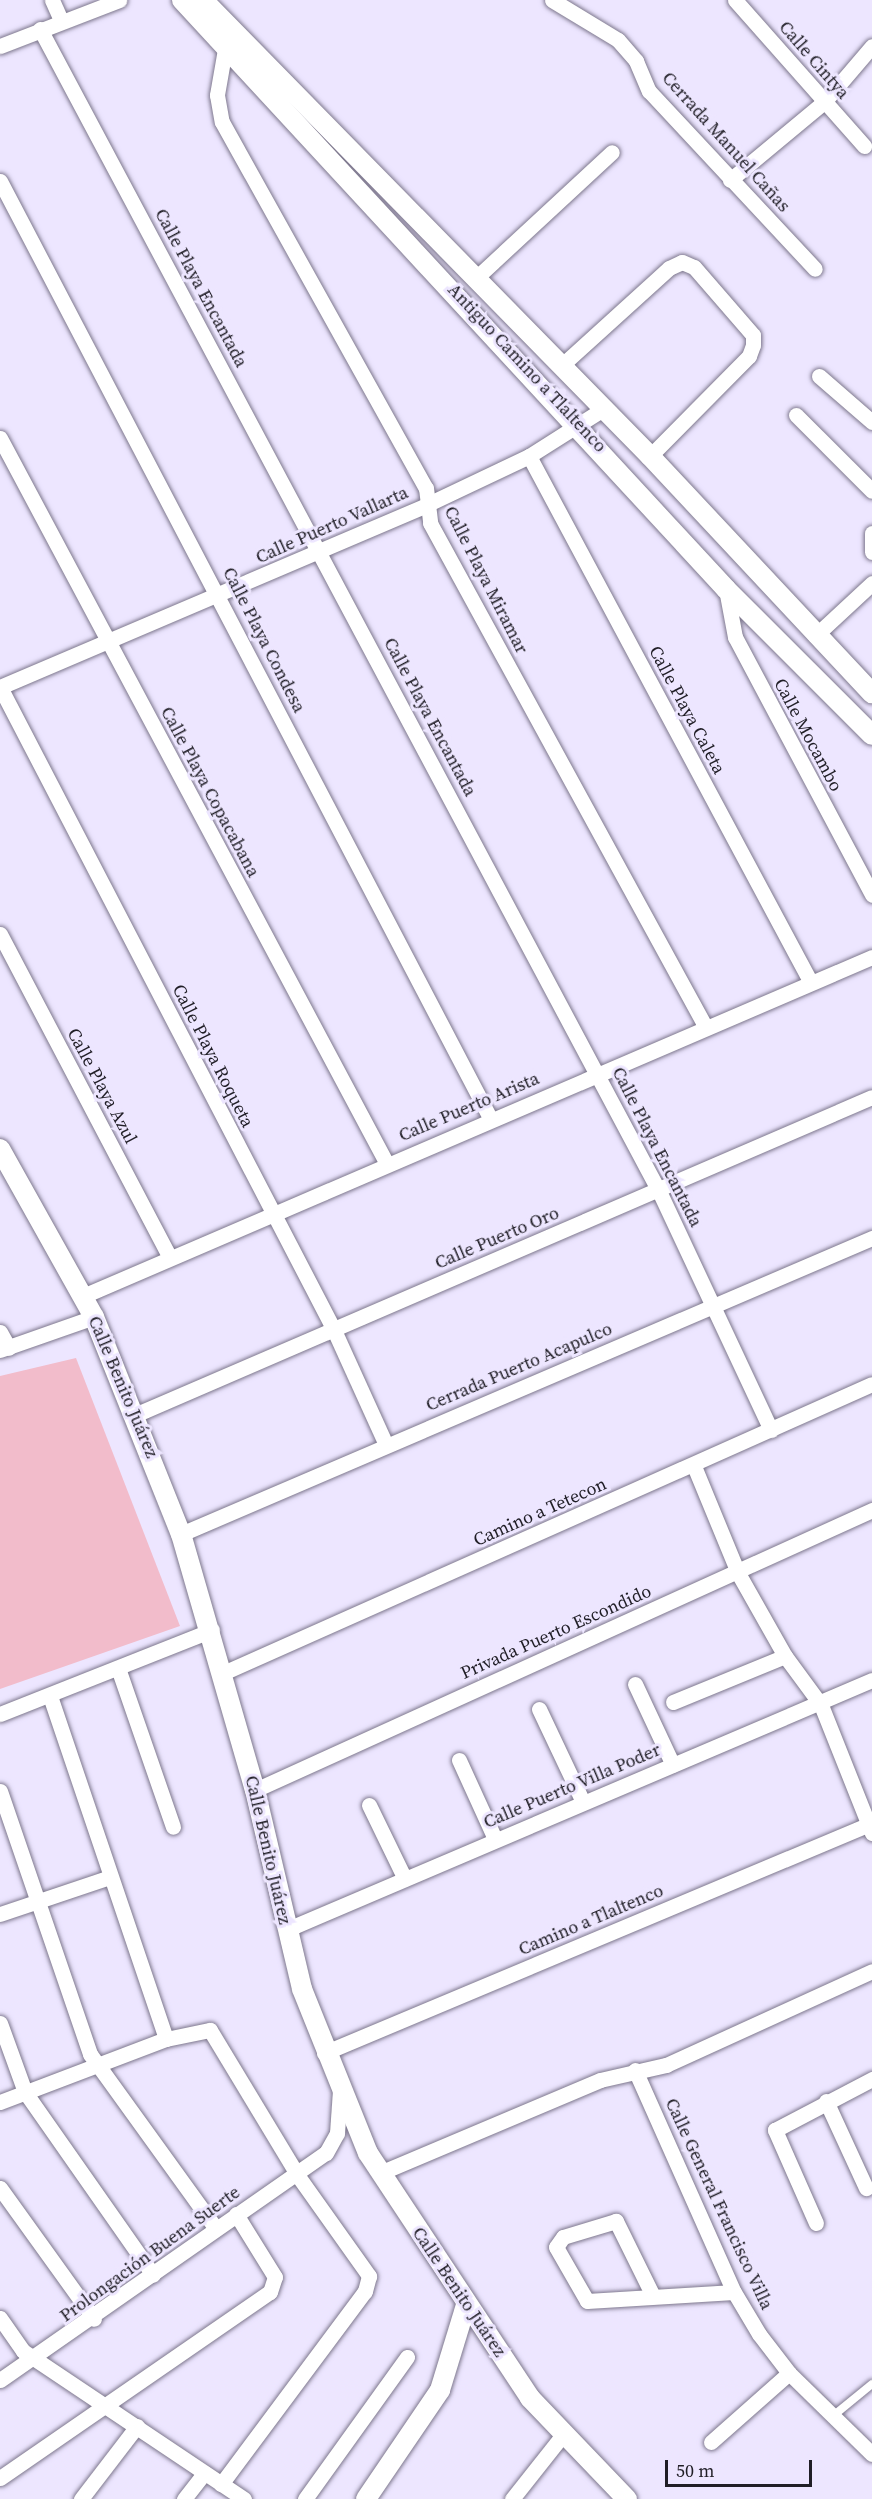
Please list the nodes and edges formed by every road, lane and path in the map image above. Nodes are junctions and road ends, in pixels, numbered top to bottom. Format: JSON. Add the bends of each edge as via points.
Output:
{"nodes":[{"id":1,"x":52,"y":0,"type":"edge"},
{"id":2,"x":119,"y":0,"type":"edge"},
{"id":3,"x":182,"y":0,"type":"edge"},
{"id":4,"x":203,"y":0,"type":"edge"},
{"id":5,"x":552,"y":0,"type":"edge"},
{"id":6,"x":735,"y":0,"type":"edge"},
{"id":7,"x":61,"y":20,"type":"junction"},
{"id":8,"x":40,"y":29,"type":"junction"},
{"id":9,"x":0,"y":46,"type":"edge"},
{"id":10,"x":872,"y":46,"type":"edge"},
{"id":11,"x":225,"y":49,"type":"junction"},
{"id":12,"x":825,"y":101,"type":"junction"},
{"id":13,"x":315,"y":127,"type":"junction"},
{"id":14,"x":864,"y":146,"type":"dead end"},
{"id":15,"x":612,"y":152,"type":"dead end"},
{"id":16,"x":730,"y":180,"type":"junction"},
{"id":17,"x":0,"y":181,"type":"edge"},
{"id":18,"x":446,"y":249,"type":"junction"},
{"id":19,"x":431,"y":264,"type":"junction"},
{"id":20,"x":815,"y":269,"type":"dead end"},
{"id":21,"x":476,"y":278,"type":"junction"},
{"id":22,"x":561,"y":366,"type":"junction"},
{"id":23,"x":819,"y":376,"type":"dead end"},
{"id":24,"x":603,"y":409,"type":"junction"},
{"id":25,"x":796,"y":415,"type":"dead end"},
{"id":26,"x":872,"y":422,"type":"edge"},
{"id":27,"x":580,"y":426,"type":"junction"},
{"id":28,"x":0,"y":438,"type":"edge"},
{"id":29,"x":529,"y":456,"type":"junction"},
{"id":30,"x":650,"y":456,"type":"junction"},
{"id":31,"x":872,"y":491,"type":"edge"},
{"id":32,"x":426,"y":505,"type":"junction"},
{"id":33,"x":872,"y":533,"type":"edge"},
{"id":34,"x":319,"y":552,"type":"junction"},
{"id":35,"x":872,"y":552,"type":"edge"},
{"id":36,"x":872,"y":583,"type":"edge"},
{"id":37,"x":726,"y":589,"type":"junction"},
{"id":38,"x":220,"y":596,"type":"junction"},
{"id":39,"x":815,"y":636,"type":"junction"},
{"id":40,"x":108,"y":643,"type":"junction"},
{"id":41,"x":0,"y":687,"type":"edge"},
{"id":42,"x":871,"y":689,"type":"edge"},
{"id":43,"x":872,"y":735,"type":"edge"},
{"id":44,"x":872,"y":895,"type":"edge"},
{"id":45,"x":0,"y":934,"type":"edge"},
{"id":46,"x":872,"y":957,"type":"edge"},
{"id":47,"x":810,"y":981,"type":"junction"},
{"id":48,"x":705,"y":1026,"type":"junction"},
{"id":49,"x":598,"y":1074,"type":"junction"},
{"id":50,"x":872,"y":1097,"type":"edge"},
{"id":51,"x":490,"y":1118,"type":"junction"},
{"id":52,"x":0,"y":1149,"type":"edge"},
{"id":53,"x":387,"y":1164,"type":"junction"},
{"id":54,"x":659,"y":1191,"type":"junction"},
{"id":55,"x":272,"y":1211,"type":"junction"},
{"id":56,"x":872,"y":1238,"type":"edge"},
{"id":57,"x":169,"y":1256,"type":"junction"},
{"id":58,"x":83,"y":1296,"type":"junction"},
{"id":59,"x":713,"y":1306,"type":"junction"},
{"id":60,"x":93,"y":1317,"type":"junction"},
{"id":61,"x":333,"y":1328,"type":"junction"},
{"id":62,"x":0,"y":1332,"type":"edge"},
{"id":63,"x":4,"y":1349,"type":"edge"},
{"id":64,"x":872,"y":1384,"type":"edge"},
{"id":65,"x":137,"y":1414,"type":"junction"},
{"id":66,"x":771,"y":1430,"type":"junction"},
{"id":67,"x":386,"y":1445,"type":"junction"},
{"id":68,"x":694,"y":1466,"type":"junction"},
{"id":69,"x":872,"y":1510,"type":"edge"},
{"id":70,"x":182,"y":1534,"type":"junction"},
{"id":71,"x":738,"y":1573,"type":"junction"},
{"id":72,"x":212,"y":1630,"type":"junction"},
{"id":73,"x":785,"y":1656,"type":"junction"},
{"id":74,"x":118,"y":1668,"type":"junction"},
{"id":75,"x":223,"y":1673,"type":"junction"},
{"id":76,"x":872,"y":1680,"type":"edge"},
{"id":77,"x":635,"y":1684,"type":"dead end"},
{"id":78,"x":50,"y":1696,"type":"junction"},
{"id":79,"x":673,"y":1702,"type":"dead end"},
{"id":80,"x":821,"y":1705,"type":"junction"},
{"id":81,"x":539,"y":1709,"type":"dead end"},
{"id":82,"x":0,"y":1714,"type":"edge"},
{"id":83,"x":459,"y":1760,"type":"dead end"},
{"id":84,"x":673,"y":1765,"type":"junction"},
{"id":85,"x":255,"y":1790,"type":"junction"},
{"id":86,"x":0,"y":1791,"type":"edge"},
{"id":87,"x":583,"y":1802,"type":"junction"},
{"id":88,"x":369,"y":1805,"type":"dead end"},
{"id":89,"x":172,"y":1827,"type":"dead end"},
{"id":90,"x":871,"y":1827,"type":"edge"},
{"id":91,"x":495,"y":1839,"type":"junction"},
{"id":92,"x":110,"y":1877,"type":"junction"},
{"id":93,"x":405,"y":1879,"type":"junction"},
{"id":94,"x":36,"y":1902,"type":"junction"},
{"id":95,"x":0,"y":1914,"type":"edge"},
{"id":96,"x":288,"y":1929,"type":"junction"},
{"id":97,"x":872,"y":1971,"type":"edge"},
{"id":98,"x":0,"y":2024,"type":"edge"},
{"id":99,"x":166,"y":2039,"type":"junction"},
{"id":100,"x":324,"y":2053,"type":"junction"},
{"id":101,"x":101,"y":2064,"type":"junction"},
{"id":102,"x":635,"y":2070,"type":"junction"},
{"id":103,"x":872,"y":2079,"type":"edge"},
{"id":104,"x":340,"y":2090,"type":"junction"},
{"id":105,"x":25,"y":2091,"type":"junction"},
{"id":106,"x":826,"y":2101,"type":"junction"},
{"id":107,"x":0,"y":2102,"type":"edge"},
{"id":108,"x":380,"y":2173,"type":"junction"},
{"id":109,"x":298,"y":2176,"type":"junction"},
{"id":110,"x":0,"y":2188,"type":"edge"},
{"id":111,"x":866,"y":2188,"type":"dead end"},
{"id":112,"x":236,"y":2214,"type":"junction"},
{"id":113,"x":816,"y":2223,"type":"dead end"},
{"id":114,"x":215,"y":2227,"type":"junction"},
{"id":115,"x":153,"y":2275,"type":"junction"},
{"id":116,"x":734,"y":2292,"type":"junction"},
{"id":117,"x":654,"y":2296,"type":"junction"},
{"id":118,"x":466,"y":2305,"type":"junction"},
{"id":119,"x":0,"y":2318,"type":"edge"},
{"id":120,"x":93,"y":2319,"type":"junction"},
{"id":121,"x":39,"y":2357,"type":"junction"},
{"id":122,"x":406,"y":2357,"type":"dead end"},
{"id":123,"x":789,"y":2373,"type":"junction"},
{"id":124,"x":0,"y":2380,"type":"edge"},
{"id":125,"x":872,"y":2384,"type":"edge"},
{"id":126,"x":105,"y":2404,"type":"junction"},
{"id":127,"x":834,"y":2415,"type":"junction"},
{"id":128,"x":138,"y":2426,"type":"junction"},
{"id":129,"x":562,"y":2436,"type":"junction"},
{"id":130,"x":711,"y":2442,"type":"dead end"},
{"id":131,"x":872,"y":2454,"type":"edge"},
{"id":132,"x":204,"y":2473,"type":"junction"},
{"id":133,"x":0,"y":2478,"type":"edge"},
{"id":134,"x":221,"y":2484,"type":"junction"},
{"id":135,"x":624,"y":2498,"type":"edge"},
{"id":136,"x":81,"y":2499,"type":"edge"},
{"id":137,"x":184,"y":2499,"type":"edge"},
{"id":138,"x":244,"y":2499,"type":"edge"},
{"id":139,"x":305,"y":2499,"type":"edge"},
{"id":140,"x":366,"y":2499,"type":"edge"},
{"id":141,"x":512,"y":2499,"type":"edge"}],
"edges":[{"from":1,"to":7,"type":"street"},
{"from":2,"to":7,"type":"street"},
{"from":3,"to":11,"type":"street","name":"Antiguo Camino a Tlaltenco"},
{"from":4,"to":13,"type":"street"},
{"from":5,"to":16,"type":"street","name":"Cerrada Manuel Cañas","via":[[618,40],[636,61],[649,91]]},
{"from":6,"to":12,"type":"street","name":"Calle Cintya"},
{"from":7,"to":8,"type":"street"},
{"from":8,"to":9,"type":"street"},
{"from":8,"to":34,"type":"street","name":"Calle Playa Encantada"},
{"from":10,"to":12,"type":"street"},
{"from":11,"to":13,"type":"street","name":"Antiguo Camino a Tlaltenco"},
{"from":11,"to":32,"type":"street","name":"Calle Playa Miramar","via":[[217,95],[222,122],[426,488]]},
{"from":12,"to":14,"type":"street","name":"Calle Cintya"},
{"from":12,"to":16,"type":"street"},
{"from":13,"to":18,"type":"street"},
{"from":13,"to":19,"type":"street","name":"Antiguo Camino a Tlaltenco"},
{"from":15,"to":21,"type":"street"},
{"from":16,"to":20,"type":"street","name":"Cerrada Manuel Cañas"},
{"from":17,"to":38,"type":"street","name":"Calle Playa Condesa"},
{"from":18,"to":19,"type":"street"},
{"from":18,"to":21,"type":"street"},
{"from":19,"to":27,"type":"street","name":"Antiguo Camino a Tlaltenco"},
{"from":21,"to":22,"type":"street"},
{"from":22,"to":24,"type":"street"},
{"from":22,"to":30,"type":"street","via":[[669,268],[682,262],[694,267],[753,335],[753,345],[749,356]]},
{"from":23,"to":26,"type":"street"},
{"from":24,"to":27,"type":"street","name":"Calle Puerto Vallarta"},
{"from":24,"to":30,"type":"street"},
{"from":25,"to":31,"type":"street"},
{"from":27,"to":29,"type":"street","name":"Calle Puerto Vallarta"},
{"from":27,"to":37,"type":"street","name":"Antiguo Camino a Tlaltenco"},
{"from":28,"to":40,"type":"street","name":"Calle Playa Copacabana"},
{"from":29,"to":32,"type":"street","name":"Calle Puerto Vallarta"},
{"from":29,"to":47,"type":"street","name":"Calle Playa Caleta"},
{"from":30,"to":39,"type":"street"},
{"from":32,"to":34,"type":"street","name":"Calle Puerto Vallarta"},
{"from":32,"to":48,"type":"street","name":"Calle Playa Miramar","via":[[430,523]]},
{"from":33,"to":35,"type":"street"},
{"from":34,"to":38,"type":"street","name":"Calle Puerto Vallarta"},
{"from":34,"to":49,"type":"street","name":"Calle Playa Encantada"},
{"from":36,"to":39,"type":"street"},
{"from":37,"to":43,"type":"street","name":"Antiguo Camino a Tlaltenco"},
{"from":37,"to":44,"type":"street","name":"Calle Mocambo","via":[[735,637]]},
{"from":38,"to":40,"type":"street","name":"Calle Puerto Vallarta"},
{"from":38,"to":51,"type":"street","name":"Calle Playa Condesa"},
{"from":39,"to":42,"type":"street"},
{"from":40,"to":41,"type":"street","name":"Calle Puerto Vallarta"},
{"from":40,"to":53,"type":"street","name":"Calle Playa Copacabana"},
{"from":41,"to":55,"type":"street","name":"Calle Playa Roqueta"},
{"from":45,"to":57,"type":"street","name":"Calle Playa Azul"},
{"from":46,"to":47,"type":"street","name":"Calle Puerto Arista"},
{"from":47,"to":48,"type":"street","name":"Calle Puerto Arista"},
{"from":48,"to":49,"type":"street","name":"Calle Puerto Arista"},
{"from":49,"to":51,"type":"street","name":"Calle Puerto Arista"},
{"from":49,"to":54,"type":"street","name":"Calle Playa Encantada"},
{"from":50,"to":54,"type":"street","name":"Calle Puerto Oro"},
{"from":51,"to":53,"type":"street","name":"Calle Puerto Arista"},
{"from":52,"to":58,"type":"street","name":"Calle Benito Juárez"},
{"from":53,"to":55,"type":"street","name":"Calle Puerto Arista"},
{"from":54,"to":59,"type":"street","name":"Calle Playa Encantada"},
{"from":54,"to":61,"type":"street","name":"Calle Puerto Oro"},
{"from":55,"to":57,"type":"street","name":"Calle Puerto Arista"},
{"from":55,"to":61,"type":"street","name":"Calle Playa Roqueta"},
{"from":56,"to":59,"type":"street","name":"Cerrada Puerto Acapulco"},
{"from":57,"to":58,"type":"street","name":"Calle Puerto Arista"},
{"from":58,"to":60,"type":"street","name":"Calle Benito Juárez"},
{"from":59,"to":66,"type":"street","name":"Calle Playa Encantada"},
{"from":59,"to":67,"type":"street","name":"Cerrada Puerto Acapulco"},
{"from":60,"to":63,"type":"street"},
{"from":60,"to":65,"type":"street","name":"Calle Benito Juárez"},
{"from":61,"to":65,"type":"street","name":"Calle Puerto Oro"},
{"from":61,"to":67,"type":"street","name":"Calle Playa Roqueta"},
{"from":62,"to":63,"type":"street"},
{"from":64,"to":66,"type":"street","name":"Camino a Tetecon"},
{"from":65,"to":70,"type":"street","name":"Calle Benito Juárez"},
{"from":66,"to":68,"type":"street","name":"Camino a Tetecon"},
{"from":67,"to":70,"type":"street","name":"Cerrada Puerto Acapulco"},
{"from":68,"to":71,"type":"street"},
{"from":68,"to":75,"type":"street","name":"Camino a Tetecon"},
{"from":69,"to":71,"type":"street","name":"Privada Puerto Escondido"},
{"from":70,"to":72,"type":"street","name":"Calle Benito Juárez"},
{"from":71,"to":73,"type":"street"},
{"from":71,"to":85,"type":"street","name":"Privada Puerto Escondido"},
{"from":72,"to":74,"type":"street"},
{"from":72,"to":75,"type":"street","name":"Calle Benito Juárez"},
{"from":73,"to":79,"type":"street"},
{"from":73,"to":80,"type":"street"},
{"from":74,"to":78,"type":"street"},
{"from":74,"to":89,"type":"street"},
{"from":75,"to":85,"type":"street","name":"Calle Benito Juárez"},
{"from":76,"to":80,"type":"street","name":"Calle Puerto Villa Poder"},
{"from":77,"to":84,"type":"street"},
{"from":78,"to":82,"type":"street"},
{"from":78,"to":92,"type":"street"},
{"from":80,"to":84,"type":"street","name":"Calle Puerto Villa Poder"},
{"from":80,"to":90,"type":"street"},
{"from":81,"to":87,"type":"street"},
{"from":83,"to":91,"type":"street"},
{"from":84,"to":87,"type":"street","name":"Calle Puerto Villa Poder"},
{"from":85,"to":96,"type":"street","name":"Calle Benito Juárez"},
{"from":86,"to":94,"type":"street"},
{"from":87,"to":91,"type":"street","name":"Calle Puerto Villa Poder"},
{"from":88,"to":93,"type":"street"},
{"from":90,"to":100,"type":"street","name":"Camino a Tlaltenco"},
{"from":91,"to":93,"type":"street","name":"Calle Puerto Villa Poder"},
{"from":92,"to":94,"type":"street"},
{"from":92,"to":99,"type":"street"},
{"from":93,"to":96,"type":"street","name":"Calle Puerto Villa Poder"},
{"from":94,"to":95,"type":"street"},
{"from":94,"to":101,"type":"street","via":[[90,2054]]},
{"from":96,"to":100,"type":"street","name":"Calle Benito Juárez"},
{"from":97,"to":102,"type":"street","via":[[666,2065]]},
{"from":98,"to":105,"type":"street"},
{"from":99,"to":101,"type":"street"},
{"from":99,"to":109,"type":"street","via":[[198,2029],[219,2037]]},
{"from":100,"to":104,"type":"street","name":"Calle Benito Juárez"},
{"from":101,"to":105,"type":"street"},
{"from":101,"to":114,"type":"street"},
{"from":102,"to":108,"type":"street","via":[[600,2079]]},
{"from":102,"to":116,"type":"street","name":"Calle General Francisco Villa"},
{"from":103,"to":106,"type":"street"},
{"from":104,"to":108,"type":"street","name":"Calle Benito Juárez"},
{"from":104,"to":109,"type":"street","name":"Prolongación Buena Suerte","via":[[332,2144]]},
{"from":105,"to":107,"type":"street"},
{"from":105,"to":115,"type":"street"},
{"from":106,"to":111,"type":"street"},
{"from":106,"to":113,"type":"street","via":[[775,2130]]},
{"from":108,"to":118,"type":"street","name":"Calle Benito Juárez"},
{"from":109,"to":112,"type":"street","name":"Prolongación Buena Suerte"},
{"from":109,"to":134,"type":"street","via":[[369,2276],[365,2291]]},
{"from":110,"to":120,"type":"street"},
{"from":112,"to":114,"type":"street","name":"Prolongación Buena Suerte"},
{"from":112,"to":126,"type":"street","via":[[276,2284]]},
{"from":114,"to":115,"type":"street","name":"Prolongación Buena Suerte"},
{"from":115,"to":120,"type":"street","name":"Prolongación Buena Suerte"},
{"from":116,"to":117,"type":"street"},
{"from":116,"to":123,"type":"street","name":"Calle General Francisco Villa"},
{"from":117,"to":117,"type":"street","via":[[587,2301],[556,2247],[563,2237],[616,2221]]},
{"from":118,"to":129,"type":"street","name":"Calle Benito Juárez"},
{"from":118,"to":140,"type":"street","via":[[440,2390]]},
{"from":119,"to":121,"type":"street","via":[[23,2351]]},
{"from":120,"to":121,"type":"street","name":"Prolongación Buena Suerte"},
{"from":121,"to":124,"type":"street","name":"Prolongación Buena Suerte"},
{"from":121,"to":126,"type":"street"},
{"from":122,"to":139,"type":"street"},
{"from":123,"to":127,"type":"street","name":"Calle General Francisco Villa"},
{"from":123,"to":130,"type":"street"},
{"from":125,"to":127,"type":"lane"},
{"from":126,"to":128,"type":"street"},
{"from":126,"to":133,"type":"street"},
{"from":127,"to":131,"type":"street","name":"Calle General Francisco Villa"},
{"from":128,"to":132,"type":"street"},
{"from":128,"to":136,"type":"street"},
{"from":129,"to":135,"type":"street","name":"Calle Benito Juárez"},
{"from":129,"to":141,"type":"street"},
{"from":132,"to":134,"type":"street"},
{"from":132,"to":137,"type":"street"},
{"from":134,"to":138,"type":"street"}]}
